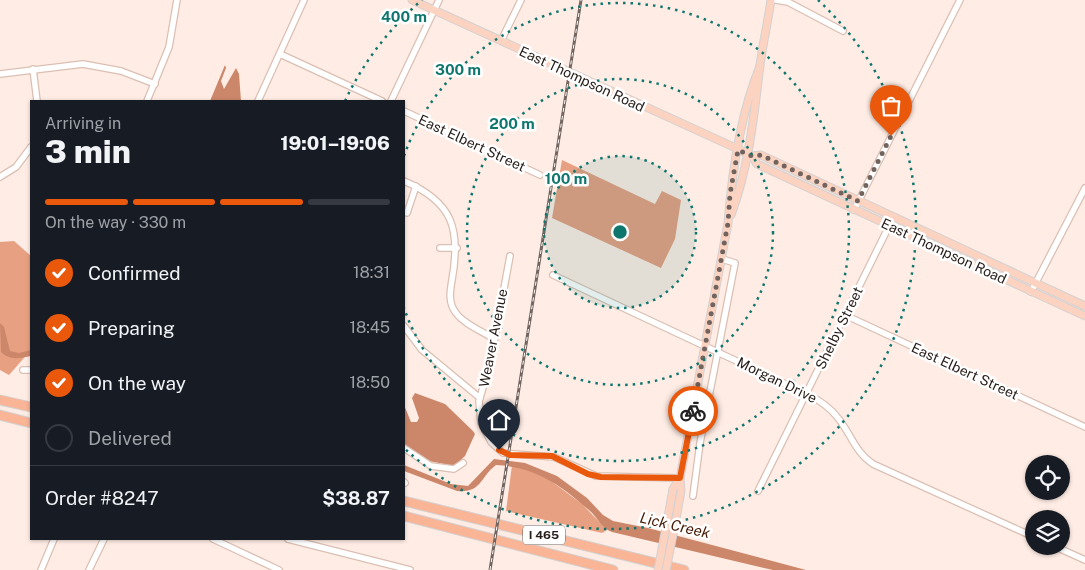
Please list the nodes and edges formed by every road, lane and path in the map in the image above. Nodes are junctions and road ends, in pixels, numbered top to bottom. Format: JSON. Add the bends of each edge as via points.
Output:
{"nodes":[{"id":1,"x":177,"y":0,"type":"edge"},
{"id":2,"x":304,"y":0,"type":"edge"},
{"id":3,"x":412,"y":0,"type":"edge"},
{"id":4,"x":439,"y":0,"type":"edge"},
{"id":5,"x":521,"y":0,"type":"edge"},
{"id":6,"x":771,"y":0,"type":"edge"},
{"id":7,"x":780,"y":0,"type":"edge"},
{"id":8,"x":960,"y":0,"type":"edge"},
{"id":9,"x":434,"y":10,"type":"junction"},
{"id":10,"x":842,"y":31,"type":"dead end"},
{"id":11,"x":501,"y":42,"type":"junction"},
{"id":12,"x":280,"y":54,"type":"junction"},
{"id":13,"x":760,"y":66,"type":"junction"},
{"id":14,"x":33,"y":69,"type":"junction"},
{"id":15,"x":0,"y":74,"type":"edge"},
{"id":16,"x":155,"y":84,"type":"junction"},
{"id":17,"x":37,"y":100,"type":"edge"},
{"id":18,"x":147,"y":100,"type":"edge"},
{"id":19,"x":258,"y":100,"type":"edge"},
{"id":20,"x":380,"y":100,"type":"edge"},
{"id":21,"x":391,"y":100,"type":"edge"},
{"id":22,"x":405,"y":111,"type":"edge"},
{"id":23,"x":30,"y":148,"type":"edge"},
{"id":24,"x":738,"y":150,"type":"junction"},
{"id":25,"x":750,"y":155,"type":"junction"},
{"id":26,"x":540,"y":174,"type":"dead end"},
{"id":27,"x":0,"y":177,"type":"edge"},
{"id":28,"x":405,"y":181,"type":"edge"},
{"id":29,"x":416,"y":186,"type":"junction"},
{"id":30,"x":1085,"y":188,"type":"edge"},
{"id":31,"x":858,"y":201,"type":"junction"},
{"id":32,"x":854,"y":210,"type":"junction"},
{"id":33,"x":408,"y":213,"type":"dead end"},
{"id":34,"x":893,"y":218,"type":"junction"},
{"id":35,"x":728,"y":223,"type":"junction"},
{"id":36,"x":889,"y":226,"type":"junction"},
{"id":37,"x":440,"y":248,"type":"dead end"},
{"id":38,"x":457,"y":248,"type":"junction"},
{"id":39,"x":510,"y":256,"type":"dead end"},
{"id":40,"x":722,"y":259,"type":"junction"},
{"id":41,"x":553,"y":275,"type":"dead end"},
{"id":42,"x":1035,"y":284,"type":"junction"},
{"id":43,"x":1031,"y":292,"type":"junction"},
{"id":44,"x":1085,"y":306,"type":"edge"},
{"id":45,"x":845,"y":315,"type":"junction"},
{"id":46,"x":1085,"y":316,"type":"edge"},
{"id":47,"x":405,"y":327,"type":"edge"},
{"id":48,"x":494,"y":339,"type":"junction"},
{"id":49,"x":705,"y":346,"type":"junction"},
{"id":50,"x":718,"y":352,"type":"junction"},
{"id":51,"x":22,"y":370,"type":"dead end"},
{"id":52,"x":30,"y":370,"type":"edge"},
{"id":53,"x":807,"y":394,"type":"junction"},
{"id":54,"x":480,"y":398,"type":"junction"},
{"id":55,"x":0,"y":400,"type":"edge"},
{"id":56,"x":30,"y":408,"type":"edge"},
{"id":57,"x":0,"y":415,"type":"edge"},
{"id":58,"x":30,"y":422,"type":"edge"},
{"id":59,"x":1085,"y":427,"type":"edge"},
{"id":60,"x":405,"y":449,"type":"edge"},
{"id":61,"x":463,"y":463,"type":"dead end"},
{"id":62,"x":680,"y":478,"type":"junction"},
{"id":63,"x":758,"y":491,"type":"dead end"},
{"id":64,"x":693,"y":496,"type":"dead end"},
{"id":65,"x":405,"y":501,"type":"edge"},
{"id":66,"x":405,"y":516,"type":"edge"},
{"id":67,"x":1025,"y":533,"type":"edge"},
{"id":68,"x":54,"y":540,"type":"edge"},
{"id":69,"x":104,"y":540,"type":"edge"},
{"id":70,"x":215,"y":540,"type":"edge"},
{"id":71,"x":292,"y":540,"type":"edge"},
{"id":72,"x":1070,"y":553,"type":"edge"},
{"id":73,"x":1085,"y":560,"type":"edge"},
{"id":74,"x":41,"y":570,"type":"edge"},
{"id":75,"x":89,"y":570,"type":"edge"},
{"id":76,"x":279,"y":570,"type":"edge"},
{"id":77,"x":410,"y":570,"type":"edge"},
{"id":78,"x":613,"y":570,"type":"edge"},
{"id":79,"x":658,"y":570,"type":"edge"},
{"id":80,"x":666,"y":570,"type":"edge"},
{"id":81,"x":684,"y":570,"type":"edge"}],
"edges":[{"from":1,"to":16,"type":"street","via":[[170,42]]},
{"from":2,"to":12,"type":"street"},
{"from":3,"to":9,"type":"main road","name":"East Thompson Road"},
{"from":4,"to":9,"type":"street"},
{"from":5,"to":11,"type":"street"},
{"from":6,"to":13,"type":"main road"},
{"from":7,"to":10,"type":"street"},
{"from":8,"to":31,"type":"street"},
{"from":9,"to":11,"type":"main road","name":"East Thompson Road"},
{"from":9,"to":21,"type":"street"},
{"from":11,"to":24,"type":"main road","name":"East Thompson Road"},
{"from":12,"to":19,"type":"street"},
{"from":12,"to":20,"type":"street"},
{"from":13,"to":24,"type":"main road","via":[[748,101]]},
{"from":13,"to":25,"type":"main road"},
{"from":14,"to":15,"type":"street"},
{"from":14,"to":16,"type":"street","via":[[67,65],[102,66]]},
{"from":14,"to":17,"type":"street"},
{"from":16,"to":18,"type":"street"},
{"from":22,"to":26,"type":"street","name":"East Elbert Street"},
{"from":23,"to":27,"type":"street","via":[[16,167]]},
{"from":24,"to":25,"type":"main road","name":"East Thompson Road"},
{"from":24,"to":35,"type":"main road"},
{"from":25,"to":31,"type":"main road","name":"East Thompson Road","via":[[761,155]]},
{"from":25,"to":32,"type":"main road","name":"East Thompson Road","via":[[758,164]]},
{"from":25,"to":35,"type":"main road"},
{"from":28,"to":29,"type":"street"},
{"from":29,"to":33,"type":"street"},
{"from":29,"to":38,"type":"street","via":[[433,196],[446,212],[454,229]]},
{"from":30,"to":42,"type":"street"},
{"from":31,"to":32,"type":"street"},
{"from":31,"to":34,"type":"main road","name":"East Thompson Road"},
{"from":32,"to":36,"type":"main road","name":"East Thompson Road"},
{"from":34,"to":36,"type":"street","name":"Shelby Street"},
{"from":34,"to":42,"type":"main road","name":"East Thompson Road"},
{"from":35,"to":40,"type":"main road"},
{"from":36,"to":43,"type":"main road","name":"East Thompson Road"},
{"from":36,"to":45,"type":"street","name":"Shelby Street"},
{"from":37,"to":38,"type":"street"},
{"from":38,"to":48,"type":"street","via":[[450,293],[452,307],[461,318]]},
{"from":39,"to":48,"type":"street","name":"Weaver Avenue"},
{"from":40,"to":49,"type":"main road"},
{"from":40,"to":50,"type":"street","via":[[735,263]]},
{"from":41,"to":49,"type":"street","name":"Morgan Drive"},
{"from":42,"to":43,"type":"street"},
{"from":42,"to":44,"type":"main road","name":"East Thompson Road"},
{"from":43,"to":46,"type":"main road","name":"East Thompson Road"},
{"from":45,"to":53,"type":"street","name":"Shelby Street"},
{"from":45,"to":59,"type":"street","name":"East Elbert Street"},
{"from":47,"to":54,"type":"street","via":[[422,350]]},
{"from":48,"to":54,"type":"street","name":"Weaver Avenue"},
{"from":49,"to":50,"type":"street","name":"Morgan Drive"},
{"from":49,"to":62,"type":"main road"},
{"from":50,"to":53,"type":"street","name":"Morgan Drive"},
{"from":50,"to":64,"type":"street"},
{"from":51,"to":52,"type":"street"},
{"from":53,"to":63,"type":"street","name":"Shelby Street"},
{"from":53,"to":67,"type":"street","name":"Morgan Drive","via":[[835,413],[858,452],[873,464]]},
{"from":54,"to":62,"type":"street","name":"Weaver Avenue","via":[[480,420],[491,442],[503,453],[552,456],[601,477]]},
{"from":55,"to":56,"type":"highway"},
{"from":57,"to":58,"type":"highway"},
{"from":60,"to":61,"type":"street","via":[[432,466],[454,469]]},
{"from":62,"to":79,"type":"main road","bridge":true,"via":[[673,489]]},
{"from":62,"to":80,"type":"main road","bridge":true,"via":[[681,491]]},
{"from":65,"to":81,"type":"highway","number":"I 465"},
{"from":66,"to":78,"type":"highway","number":"I 465"},
{"from":68,"to":74,"type":"street"},
{"from":69,"to":75,"type":"street"},
{"from":70,"to":76,"type":"street"},
{"from":71,"to":77,"type":"street"},
{"from":72,"to":73,"type":"street"}]}
